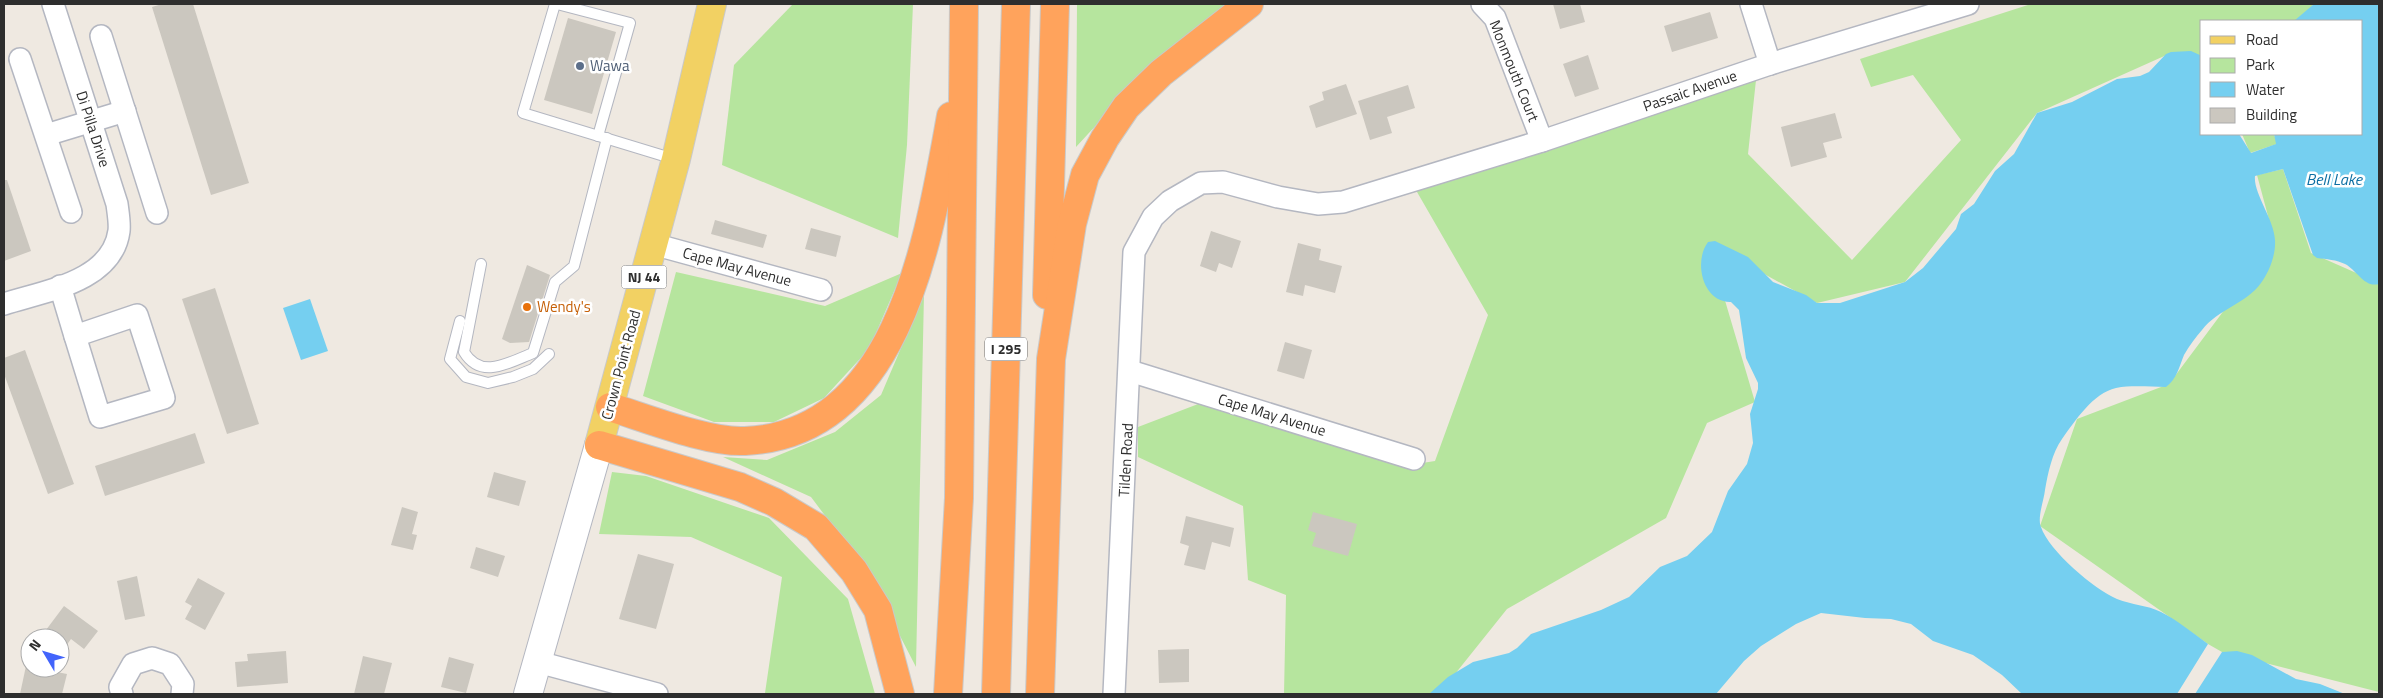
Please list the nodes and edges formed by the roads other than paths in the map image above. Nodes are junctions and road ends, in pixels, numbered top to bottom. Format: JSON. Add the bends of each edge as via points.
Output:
{"nodes":[{"id":1,"x":53,"y":4,"type":"edge"},
{"id":2,"x":556,"y":4,"type":"edge"},
{"id":3,"x":712,"y":4,"type":"edge"},
{"id":4,"x":964,"y":4,"type":"edge"},
{"id":5,"x":1016,"y":4,"type":"edge"},
{"id":6,"x":1055,"y":4,"type":"edge"},
{"id":7,"x":1249,"y":4,"type":"edge"},
{"id":8,"x":1482,"y":4,"type":"edge"},
{"id":9,"x":1751,"y":4,"type":"edge"},
{"id":10,"x":1968,"y":4,"type":"edge"},
{"id":11,"x":102,"y":36,"type":"dead end"},
{"id":12,"x":965,"y":41,"type":"junction"},
{"id":13,"x":20,"y":59,"type":"dead end"},
{"id":14,"x":1770,"y":64,"type":"junction"},
{"id":15,"x":125,"y":111,"type":"junction"},
{"id":16,"x":91,"y":122,"type":"junction"},
{"id":17,"x":46,"y":136,"type":"junction"},
{"id":18,"x":602,"y":137,"type":"junction"},
{"id":19,"x":1542,"y":141,"type":"junction"},
{"id":20,"x":676,"y":159,"type":"junction"},
{"id":21,"x":71,"y":212,"type":"dead end"},
{"id":22,"x":157,"y":213,"type":"dead end"},
{"id":23,"x":1146,"y":228,"type":"joint"},
{"id":24,"x":653,"y":244,"type":"junction"},
{"id":25,"x":480,"y":264,"type":"dead end"},
{"id":26,"x":60,"y":286,"type":"junction"},
{"id":27,"x":820,"y":290,"type":"dead end"},
{"id":28,"x":4,"y":304,"type":"edge"},
{"id":29,"x":460,"y":320,"type":"dead end"},
{"id":30,"x":74,"y":336,"type":"junction"},
{"id":31,"x":549,"y":354,"type":"dead end"},
{"id":32,"x":1051,"y":359,"type":"junction"},
{"id":33,"x":1130,"y":371,"type":"junction"},
{"id":34,"x":610,"y":407,"type":"junction"},
{"id":35,"x":599,"y":445,"type":"junction"},
{"id":36,"x":1414,"y":459,"type":"dead end"},
{"id":37,"x":538,"y":662,"type":"junction"},
{"id":38,"x":122,"y":694,"type":"edge"},
{"id":39,"x":182,"y":694,"type":"edge"},
{"id":40,"x":528,"y":694,"type":"edge"},
{"id":41,"x":657,"y":694,"type":"edge"},
{"id":42,"x":900,"y":694,"type":"edge"},
{"id":43,"x":948,"y":694,"type":"edge"},
{"id":44,"x":996,"y":694,"type":"edge"},
{"id":45,"x":1040,"y":694,"type":"edge"},
{"id":46,"x":1114,"y":694,"type":"edge"}],
"edges":[{"from":1,"to":16,"type":"street","name":"Di Pilla Drive"},
{"from":2,"to":18,"type":"lane","via":[[630,23]]},
{"from":2,"to":18,"type":"lane","via":[[523,113]]},
{"from":3,"to":20,"type":"main road","name":"Crown Point Road","number":"NJ 44"},
{"from":4,"to":12,"type":"highway"},
{"from":5,"to":44,"type":"highway","number":"I 295"},
{"from":6,"to":32,"type":"highway","via":[[1047,290]]},
{"from":7,"to":32,"type":"highway","via":[[1161,73],[1126,107],[1105,138],[1085,175],[1072,224]]},
{"from":8,"to":19,"type":"street","name":"Monmouth Court","via":[[1495,18]]},
{"from":9,"to":14,"type":"street"},
{"from":10,"to":14,"type":"street","name":"Passaic Avenue"},
{"from":11,"to":15,"type":"street"},
{"from":12,"to":34,"type":"highway","via":[[930,218],[914,276],[890,339],[867,378],[841,404],[814,424],[780,437],[743,441],[710,437]]},
{"from":12,"to":43,"type":"highway","via":[[959,498]]},
{"from":13,"to":17,"type":"street"},
{"from":14,"to":19,"type":"street","name":"Passaic Avenue"},
{"from":15,"to":16,"type":"street"},
{"from":15,"to":22,"type":"street"},
{"from":16,"to":17,"type":"street"},
{"from":16,"to":26,"type":"street","name":"Di Pilla Drive","via":[[117,204],[119,231],[110,256],[91,273]]},
{"from":17,"to":21,"type":"street"},
{"from":18,"to":20,"type":"lane"},
{"from":18,"to":25,"type":"lane","via":[[574,266],[555,282],[533,353],[486,369],[471,364],[464,352]]},
{"from":19,"to":23,"type":"street","name":"Passaic Avenue","via":[[1343,202],[1318,204],[1223,182],[1201,183],[1170,202]]},
{"from":20,"to":24,"type":"main road","name":"Crown Point Road","number":"NJ 44"},
{"from":23,"to":33,"type":"street","name":"Tilden Road","via":[[1134,252]]},
{"from":24,"to":27,"type":"street","name":"Cape May Avenue"},
{"from":24,"to":34,"type":"main road","name":"Crown Point Road","number":"NJ 44"},
{"from":26,"to":28,"type":"street"},
{"from":26,"to":30,"type":"street"},
{"from":29,"to":31,"type":"lane","via":[[450,359],[466,377],[488,383],[513,377],[533,369]]},
{"from":30,"to":30,"type":"street","via":[[100,417],[164,398],[137,316]]},
{"from":32,"to":45,"type":"highway"},
{"from":33,"to":36,"type":"street","name":"Cape May Avenue"},
{"from":33,"to":46,"type":"street","name":"Tilden Road"},
{"from":34,"to":35,"type":"main road","name":"Crown Point Road","number":"NJ 44"},
{"from":35,"to":37,"type":"main road","name":"Crown Point Road","number":"NJ 44"},
{"from":35,"to":42,"type":"highway","via":[[740,487],[774,502],[816,527],[854,570],[878,610]]},
{"from":37,"to":40,"type":"main road","name":"Crown Point Road","number":"NJ 44"},
{"from":37,"to":41,"type":"street"},
{"from":38,"to":39,"type":"street","via":[[120,687],[133,664],[152,658],[170,664],[183,684]]}]}
